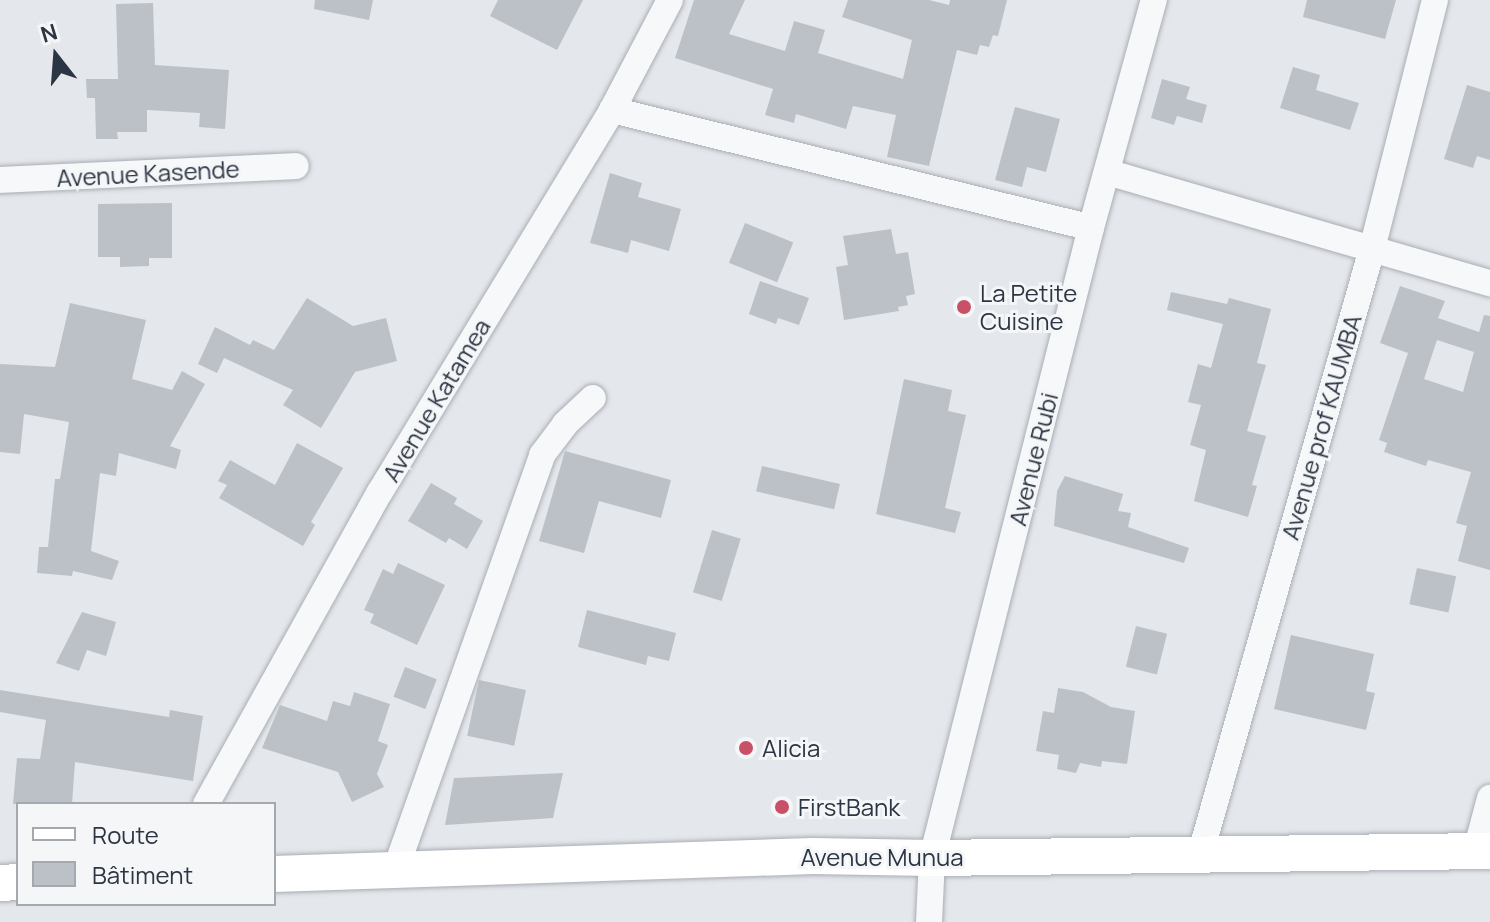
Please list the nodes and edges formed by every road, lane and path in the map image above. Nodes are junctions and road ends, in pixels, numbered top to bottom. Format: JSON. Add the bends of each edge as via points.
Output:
{"nodes":[{"id":1,"x":670,"y":0,"type":"edge"},
{"id":2,"x":1154,"y":0,"type":"edge"},
{"id":3,"x":1435,"y":0,"type":"edge"},
{"id":4,"x":612,"y":110,"type":"junction"},
{"id":5,"x":296,"y":166,"type":"dead end"},
{"id":6,"x":1107,"y":172,"type":"junction"},
{"id":7,"x":0,"y":180,"type":"edge"},
{"id":8,"x":1091,"y":228,"type":"junction"},
{"id":9,"x":1372,"y":249,"type":"junction"},
{"id":10,"x":1490,"y":283,"type":"edge"},
{"id":11,"x":593,"y":398,"type":"dead end"},
{"id":12,"x":1490,"y":798,"type":"edge"},
{"id":13,"x":207,"y":802,"type":"edge"},
{"id":14,"x":1483,"y":851,"type":"edge"},
{"id":15,"x":1201,"y":852,"type":"junction"},
{"id":16,"x":932,"y":858,"type":"junction"},
{"id":17,"x":395,"y":871,"type":"junction"},
{"id":18,"x":276,"y":874,"type":"edge"},
{"id":19,"x":929,"y":922,"type":"edge"}],
"edges":[{"from":1,"to":4,"type":"street","name":"Avenue Katamea"},
{"from":2,"to":6,"type":"street","name":"Avenue Rubi"},
{"from":3,"to":9,"type":"street","name":"Avenue prof KAUMBA"},
{"from":4,"to":8,"type":"street"},
{"from":4,"to":13,"type":"street","name":"Avenue Katamea","via":[[380,492]]},
{"from":5,"to":7,"type":"street","name":"Avenue Kasende"},
{"from":6,"to":8,"type":"street","name":"Avenue Rubi"},
{"from":6,"to":9,"type":"street"},
{"from":8,"to":16,"type":"street","name":"Avenue Rubi"},
{"from":9,"to":10,"type":"street"},
{"from":9,"to":15,"type":"street","name":"Avenue prof KAUMBA"},
{"from":11,"to":17,"type":"street","via":[[542,455]]},
{"from":12,"to":14,"type":"street"},
{"from":14,"to":15,"type":"main road","name":"Avenue Munua"},
{"from":15,"to":16,"type":"main road","name":"Avenue Munua"},
{"from":16,"to":17,"type":"main road","name":"Avenue Munua","via":[[813,856]]},
{"from":16,"to":19,"type":"street","name":"Avenue Rubi"},
{"from":17,"to":18,"type":"main road","name":"Avenue Munua"}]}
